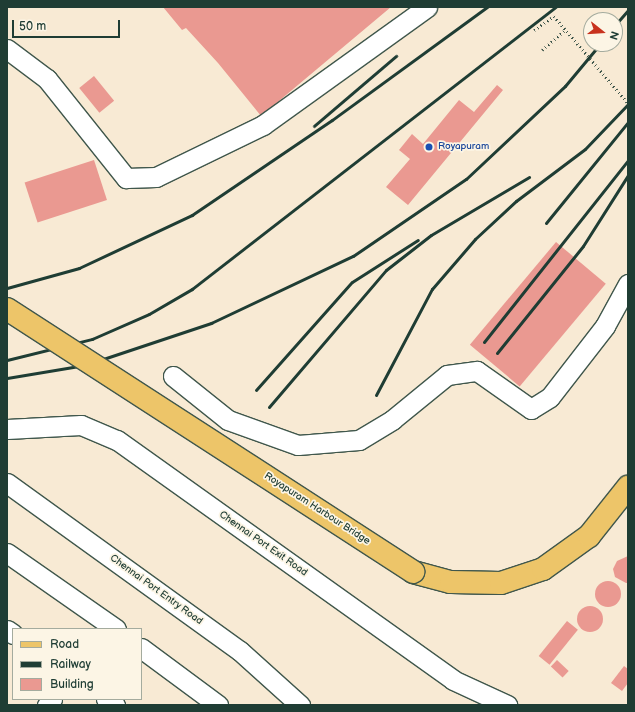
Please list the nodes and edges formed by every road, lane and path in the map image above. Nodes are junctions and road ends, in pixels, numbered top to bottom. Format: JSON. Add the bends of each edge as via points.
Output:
{"nodes":[{"id":1,"x":427,"y":7,"type":"edge"},
{"id":2,"x":534,"y":30,"type":"dead end"},
{"id":3,"x":564,"y":32,"type":"junction"},
{"id":4,"x":7,"y":49,"type":"edge"},
{"id":5,"x":542,"y":50,"type":"dead end"},
{"id":6,"x":628,"y":103,"type":"edge"},
{"id":7,"x":628,"y":284,"type":"edge"},
{"id":8,"x":8,"y":310,"type":"edge"},
{"id":9,"x":173,"y":376,"type":"dead end"},
{"id":10,"x":7,"y":429,"type":"edge"},
{"id":11,"x":7,"y":483,"type":"edge"},
{"id":12,"x":628,"y":487,"type":"edge"},
{"id":13,"x":7,"y":552,"type":"edge"},
{"id":14,"x":107,"y":626,"type":"edge"},
{"id":15,"x":142,"y":649,"type":"edge"},
{"id":16,"x":218,"y":705,"type":"edge"},
{"id":17,"x":300,"y":705,"type":"edge"},
{"id":18,"x":507,"y":705,"type":"edge"}],
"edges":[{"from":1,"to":4,"type":"lane","via":[[263,125],[156,177],[126,178],[47,79]]},
{"from":2,"to":3,"type":"path","bridge":true,"via":[[554,16]]},
{"from":3,"to":5,"type":"path"},
{"from":3,"to":6,"type":"path","bridge":true},
{"from":7,"to":9,"type":"lane","via":[[604,326],[550,397],[530,409],[477,371],[447,375],[392,420],[359,440],[298,445],[228,420]]},
{"from":8,"to":12,"type":"main road","name":"Royapuram Harbour Bridge","bridge":true,"via":[[413,572],[451,582],[500,583],[543,569],[589,536]]},
{"from":10,"to":18,"type":"lane","name":"Chennai Port Exit Road","via":[[81,425],[117,440],[454,680]]},
{"from":11,"to":17,"type":"lane","name":"Chennai Port Entry Road","via":[[240,651]]},
{"from":13,"to":14,"type":"lane"},
{"from":15,"to":16,"type":"lane"}]}
